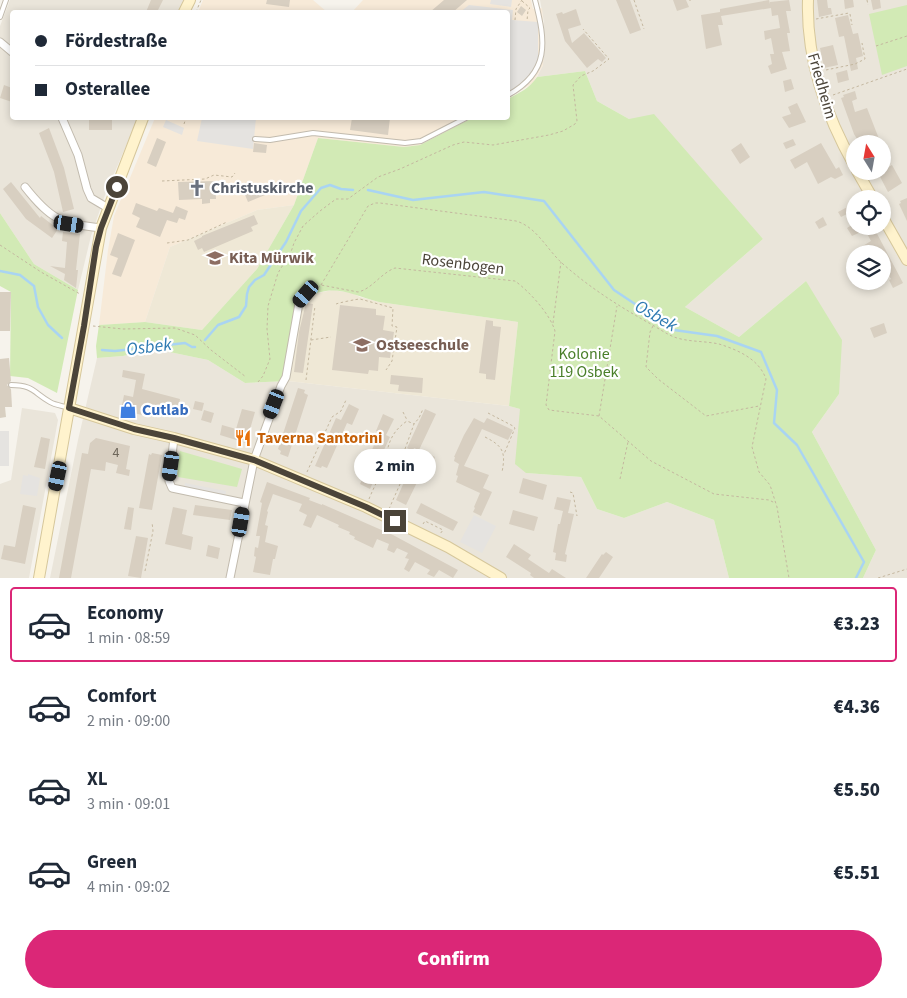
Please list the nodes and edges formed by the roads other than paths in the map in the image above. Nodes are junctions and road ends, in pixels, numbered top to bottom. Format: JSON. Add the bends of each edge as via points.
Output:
{"nodes":[{"id":1,"x":6,"y":0,"type":"edge"},
{"id":2,"x":535,"y":0,"type":"edge"},
{"id":3,"x":808,"y":0,"type":"edge"},
{"id":4,"x":0,"y":17,"type":"edge"},
{"id":5,"x":0,"y":42,"type":"edge"},
{"id":6,"x":10,"y":50,"type":"edge"},
{"id":7,"x":510,"y":94,"type":"edge"},
{"id":8,"x":63,"y":120,"type":"edge"},
{"id":9,"x":142,"y":120,"type":"edge"},
{"id":10,"x":462,"y":120,"type":"edge"},
{"id":11,"x":255,"y":139,"type":"dead end"},
{"id":12,"x":846,"y":149,"type":"edge"},
{"id":13,"x":24,"y":187,"type":"dead end"},
{"id":14,"x":108,"y":208,"type":"junction"},
{"id":15,"x":101,"y":228,"type":"junction"},
{"id":16,"x":891,"y":232,"type":"edge"},
{"id":17,"x":907,"y":260,"type":"edge"},
{"id":18,"x":306,"y":294,"type":"road end"},
{"id":19,"x":11,"y":385,"type":"dead end"},
{"id":20,"x":69,"y":408,"type":"junction"},
{"id":21,"x":174,"y":438,"type":"junction"},
{"id":22,"x":254,"y":460,"type":"junction"},
{"id":23,"x":244,"y":503,"type":"junction"},
{"id":24,"x":39,"y":578,"type":"edge"},
{"id":25,"x":230,"y":578,"type":"edge"},
{"id":26,"x":501,"y":578,"type":"edge"}],
"edges":[{"from":1,"to":4,"type":"lane"},
{"from":2,"to":7,"type":"lane","via":[[542,43],[539,63],[529,81]]},
{"from":3,"to":12,"type":"street","name":"Friedheim","via":[[815,72],[830,118]]},
{"from":5,"to":6,"type":"street"},
{"from":8,"to":14,"type":"street","via":[[91,198]]},
{"from":9,"to":14,"type":"street"},
{"from":10,"to":11,"type":"lane","via":[[421,141],[405,143],[314,133],[270,140]]},
{"from":13,"to":15,"type":"street","via":[[53,217],[69,224]]},
{"from":14,"to":15,"type":"street"},
{"from":15,"to":20,"type":"street"},
{"from":16,"to":17,"type":"street"},
{"from":18,"to":22,"type":"street","via":[[299,303],[286,377]]},
{"from":19,"to":20,"type":"lane","via":[[23,385],[52,403]]},
{"from":20,"to":21,"type":"street"},
{"from":20,"to":24,"type":"street"},
{"from":21,"to":22,"type":"street"},
{"from":21,"to":23,"type":"street","via":[[169,481],[172,488]]},
{"from":22,"to":23,"type":"street"},
{"from":22,"to":26,"type":"street","via":[[385,516]]},
{"from":23,"to":25,"type":"street"}]}
